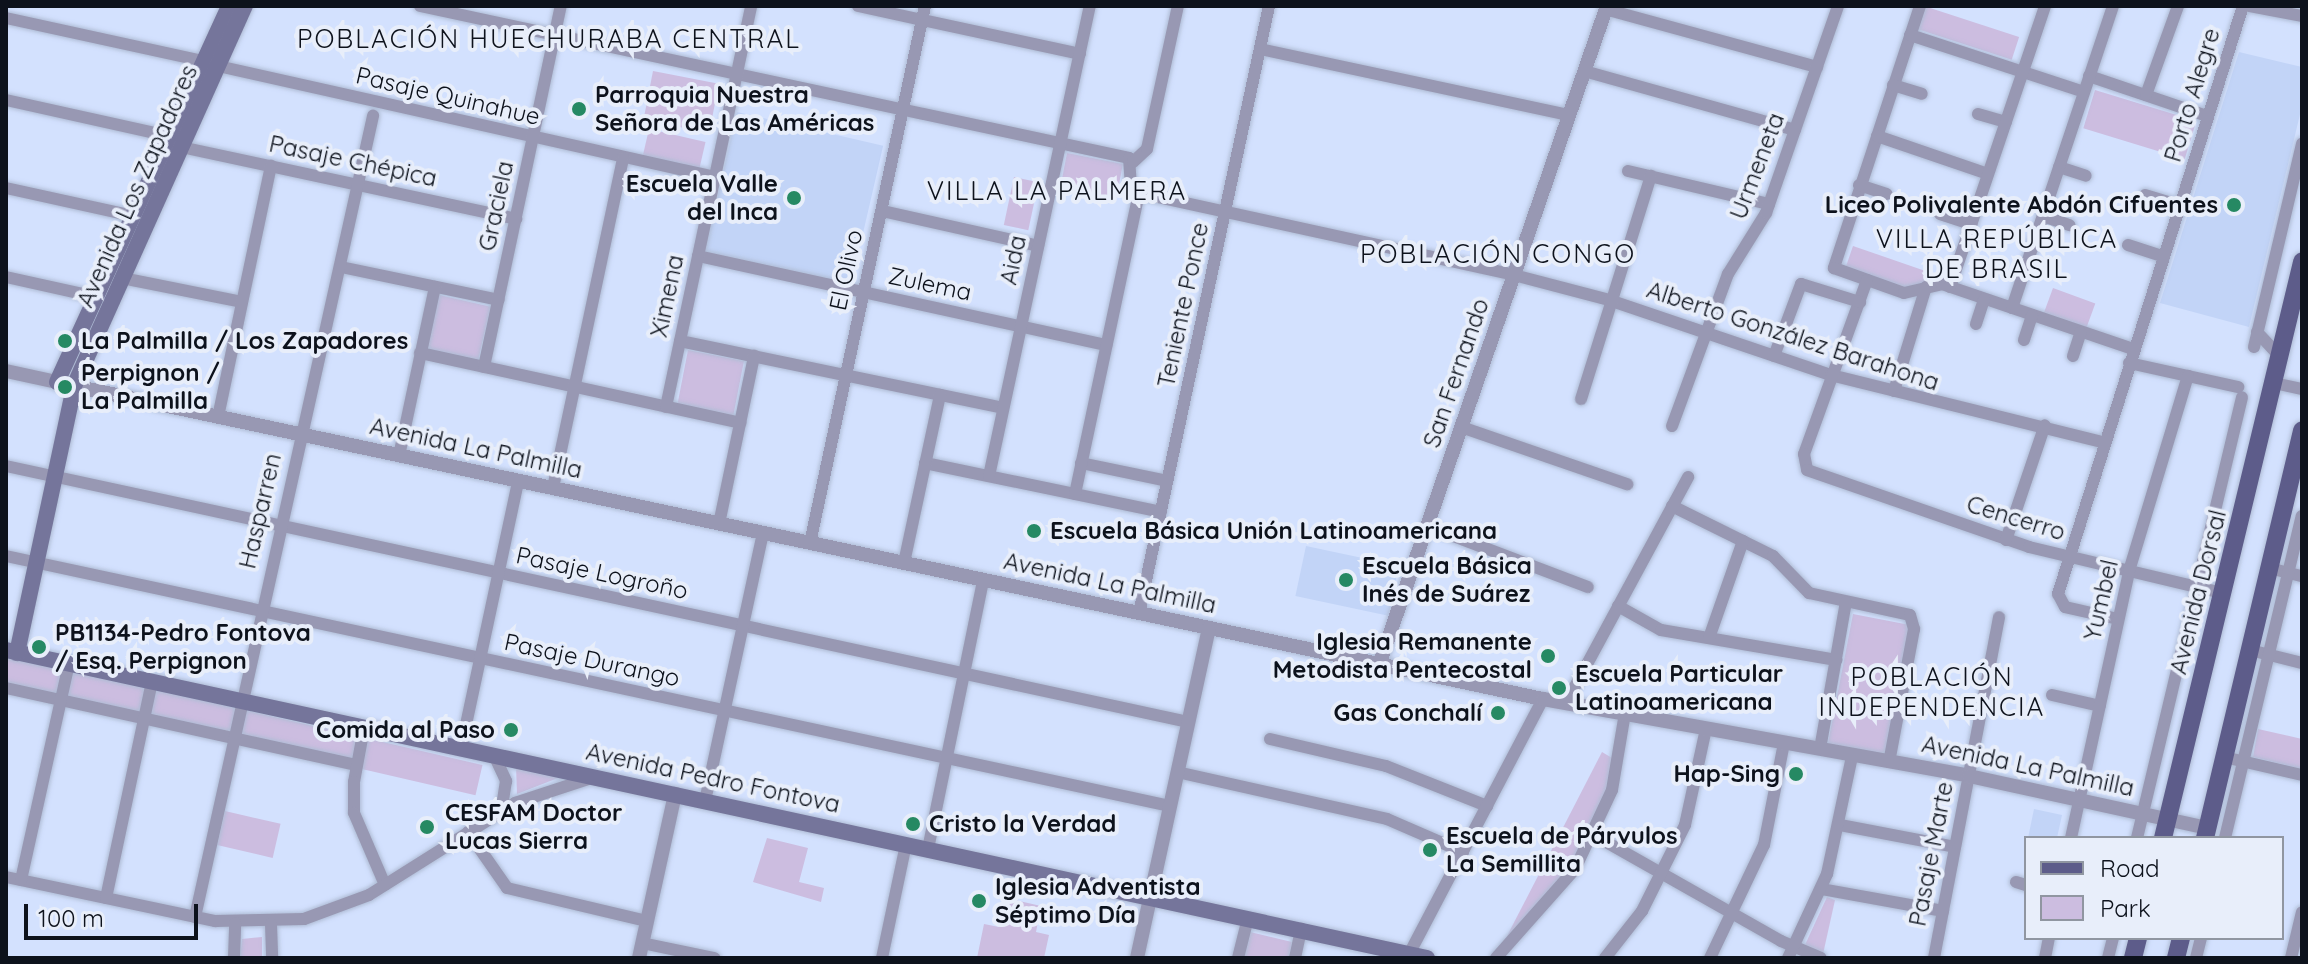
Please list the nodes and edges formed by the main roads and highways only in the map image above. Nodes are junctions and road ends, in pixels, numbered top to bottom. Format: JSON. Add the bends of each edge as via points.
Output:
{"nodes":[{"id":1,"x":229,"y":6,"type":"edge"},
{"id":2,"x":245,"y":6,"type":"edge"},
{"id":3,"x":211,"y":63,"type":"junction"},
{"id":4,"x":175,"y":142,"type":"junction"},
{"id":5,"x":2302,"y":262,"type":"edge"},
{"id":6,"x":65,"y":384,"type":"junction"},
{"id":7,"x":2302,"y":430,"type":"edge"},
{"id":8,"x":2295,"y":487,"type":"edge"},
{"id":9,"x":11,"y":652,"type":"edge"},
{"id":10,"x":2165,"y":829,"type":"edge"},
{"id":11,"x":2206,"y":833,"type":"edge"},
{"id":12,"x":1408,"y":955,"type":"edge"},
{"id":13,"x":1427,"y":958,"type":"edge"}],
"edges":[{"from":1,"to":3,"type":"main road","name":"Avenida Los Zapadores"},
{"from":2,"to":3,"type":"main road","name":"Avenida Los Zapadores"},
{"from":3,"to":4,"type":"main road","name":"Avenida Los Zapadores"},
{"from":4,"to":6,"type":"main road","name":"Avenida Los Zapadores","via":[[122,278]]},
{"from":4,"to":6,"type":"main road","name":"Avenida Los Zapadores","via":[[96,297]]},
{"from":5,"to":10,"type":"main road","name":"Avenida Dorsal"},
{"from":6,"to":9,"type":"main road","via":[[55,477]]},
{"from":7,"to":8,"type":"main road"},
{"from":8,"to":11,"type":"main road","via":[[2269,568]]},
{"from":9,"to":12,"type":"main road","name":"Avenida Pedro Fontova"},
{"from":12,"to":13,"type":"main road","name":"Avenida Pedro Fontova"}]}
